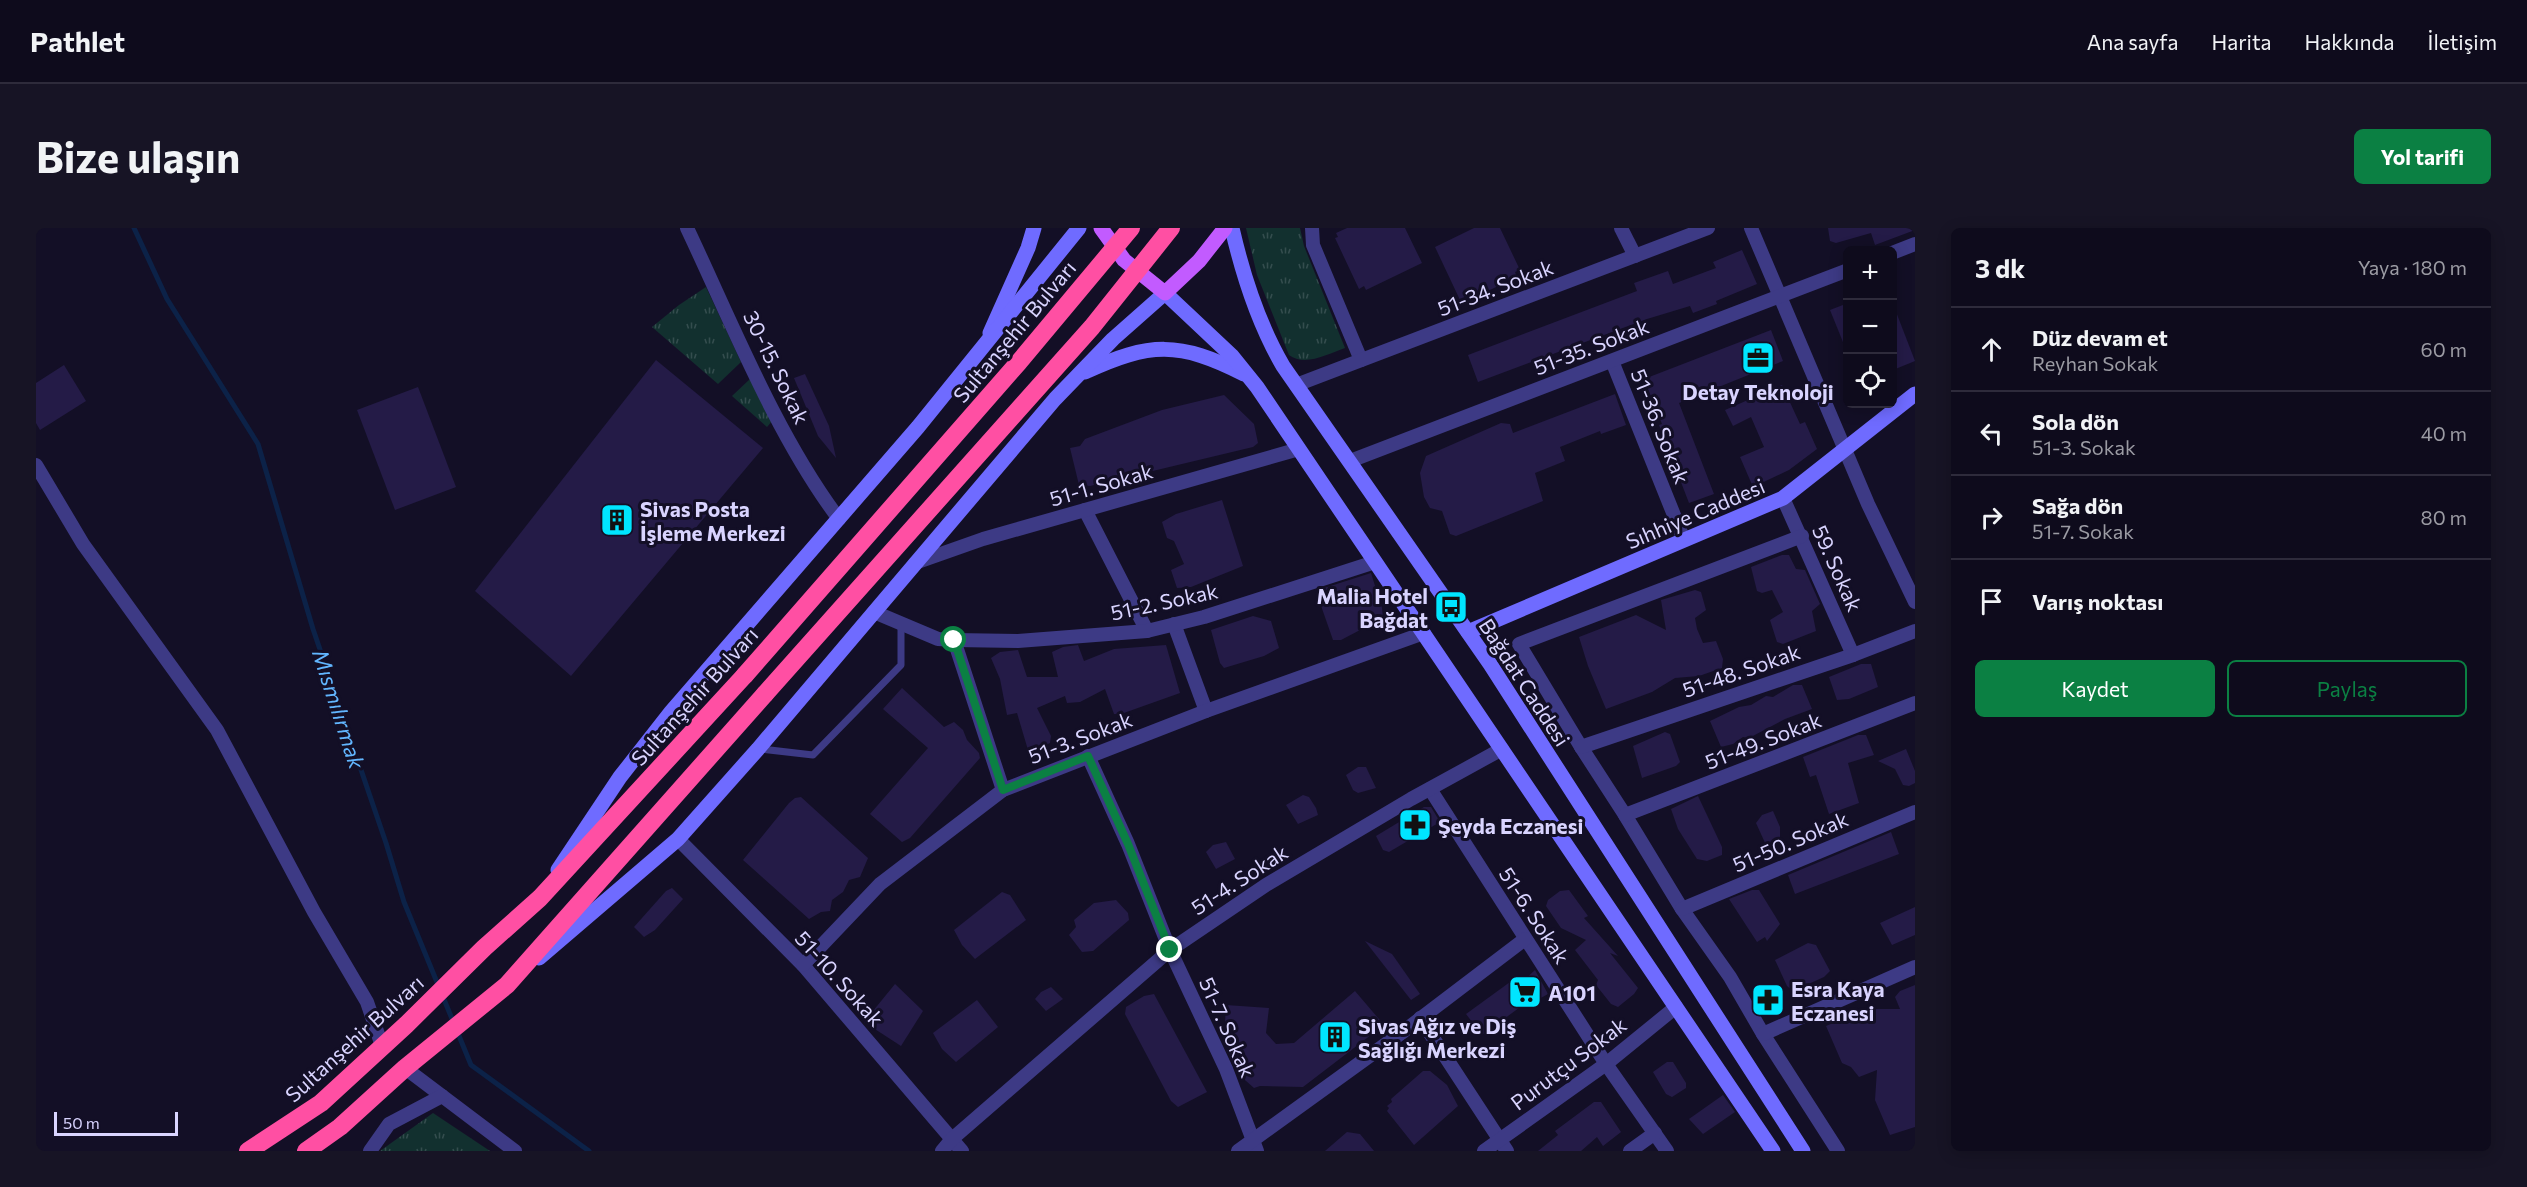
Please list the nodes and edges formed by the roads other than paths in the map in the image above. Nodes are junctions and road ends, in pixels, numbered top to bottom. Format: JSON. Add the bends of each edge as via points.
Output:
{"nodes":[{"id":1,"x":687,"y":228,"type":"edge"},
{"id":2,"x":1034,"y":228,"type":"edge"},
{"id":3,"x":1079,"y":228,"type":"edge"},
{"id":4,"x":1101,"y":228,"type":"edge"},
{"id":5,"x":1131,"y":228,"type":"edge"},
{"id":6,"x":1171,"y":228,"type":"edge"},
{"id":7,"x":1226,"y":228,"type":"edge"},
{"id":8,"x":1232,"y":228,"type":"edge"},
{"id":9,"x":1312,"y":228,"type":"edge"},
{"id":10,"x":1621,"y":228,"type":"edge"},
{"id":11,"x":1708,"y":228,"type":"edge"},
{"id":12,"x":1752,"y":228,"type":"edge"},
{"id":13,"x":1915,"y":244,"type":"edge"},
{"id":14,"x":1897,"y":251,"type":"edge"},
{"id":15,"x":1635,"y":256,"type":"junction"},
{"id":16,"x":1843,"y":272,"type":"edge"},
{"id":17,"x":1165,"y":293,"type":"junction"},
{"id":18,"x":1780,"y":296,"type":"junction"},
{"id":19,"x":982,"y":350,"type":"junction"},
{"id":20,"x":1361,"y":360,"type":"junction"},
{"id":21,"x":1612,"y":361,"type":"junction"},
{"id":22,"x":1077,"y":376,"type":"junction"},
{"id":23,"x":1249,"y":376,"type":"junction"},
{"id":24,"x":1296,"y":385,"type":"junction"},
{"id":25,"x":1915,"y":394,"type":"edge"},
{"id":26,"x":1299,"y":449,"type":"junction"},
{"id":27,"x":1845,"y":451,"type":"junction"},
{"id":28,"x":1350,"y":461,"type":"junction"},
{"id":29,"x":36,"y":465,"type":"edge"},
{"id":30,"x":1783,"y":498,"type":"junction"},
{"id":31,"x":1085,"y":510,"type":"junction"},
{"id":32,"x":839,"y":519,"type":"junction"},
{"id":33,"x":1802,"y":536,"type":"junction"},
{"id":34,"x":1684,"y":540,"type":"junction"},
{"id":35,"x":1375,"y":562,"type":"junction"},
{"id":36,"x":915,"y":564,"type":"junction"},
{"id":37,"x":1915,"y":602,"type":"edge"},
{"id":38,"x":874,"y":612,"type":"junction"},
{"id":39,"x":901,"y":623,"type":"junction"},
{"id":40,"x":1174,"y":624,"type":"junction"},
{"id":41,"x":1147,"y":631,"type":"junction"},
{"id":42,"x":1915,"y":631,"type":"edge"},
{"id":43,"x":1468,"y":632,"type":"junction"},
{"id":44,"x":1424,"y":633,"type":"junction"},
{"id":45,"x":954,"y":640,"type":"junction"},
{"id":46,"x":1853,"y":655,"type":"junction"},
{"id":47,"x":1915,"y":703,"type":"edge"},
{"id":48,"x":1206,"y":711,"type":"junction"},
{"id":49,"x":1581,"y":747,"type":"junction"},
{"id":50,"x":758,"y":749,"type":"junction"},
{"id":51,"x":1502,"y":749,"type":"junction"},
{"id":52,"x":1088,"y":756,"type":"junction"},
{"id":53,"x":1430,"y":789,"type":"junction"},
{"id":54,"x":1003,"y":790,"type":"junction"},
{"id":55,"x":1915,"y":812,"type":"edge"},
{"id":56,"x":1625,"y":815,"type":"junction"},
{"id":57,"x":678,"y":839,"type":"junction"},
{"id":58,"x":540,"y":898,"type":"junction"},
{"id":59,"x":1682,"y":909,"type":"junction"},
{"id":60,"x":1525,"y":939,"type":"junction"},
{"id":61,"x":1170,"y":950,"type":"junction"},
{"id":62,"x":802,"y":965,"type":"junction"},
{"id":63,"x":1915,"y":967,"type":"edge"},
{"id":64,"x":507,"y":985,"type":"junction"},
{"id":65,"x":1676,"y":1007,"type":"junction"},
{"id":66,"x":1420,"y":1018,"type":"junction"},
{"id":67,"x":1763,"y":1034,"type":"junction"},
{"id":68,"x":382,"y":1046,"type":"junction"},
{"id":69,"x":1606,"y":1064,"type":"junction"},
{"id":70,"x":405,"y":1068,"type":"junction"},
{"id":71,"x":442,"y":1096,"type":"junction"},
{"id":72,"x":1654,"y":1133,"type":"junction"},
{"id":73,"x":952,"y":1138,"type":"junction"},
{"id":74,"x":1255,"y":1145,"type":"edge"},
{"id":75,"x":1503,"y":1146,"type":"edge"},
{"id":76,"x":248,"y":1151,"type":"edge"},
{"id":77,"x":306,"y":1151,"type":"edge"},
{"id":78,"x":370,"y":1151,"type":"edge"},
{"id":79,"x":515,"y":1151,"type":"edge"},
{"id":80,"x":942,"y":1151,"type":"edge"},
{"id":81,"x":963,"y":1151,"type":"edge"},
{"id":82,"x":1238,"y":1151,"type":"edge"},
{"id":83,"x":1484,"y":1151,"type":"edge"},
{"id":84,"x":1630,"y":1151,"type":"edge"},
{"id":85,"x":1667,"y":1151,"type":"edge"},
{"id":86,"x":1773,"y":1151,"type":"edge"},
{"id":87,"x":1803,"y":1151,"type":"edge"},
{"id":88,"x":1838,"y":1151,"type":"edge"}],
"edges":[{"from":1,"to":32,"type":"street","name":"30-15. Sokak","via":[[808,476]]},
{"from":2,"to":19,"type":"main road"},
{"from":3,"to":19,"type":"main road"},
{"from":4,"to":17,"type":"main road","via":[[1124,260]]},
{"from":5,"to":58,"type":"highway","name":"Sultanşehir Bulvarı","bridge":true,"via":[[745,675]]},
{"from":6,"to":64,"type":"highway","bridge":true,"via":[[1092,327]]},
{"from":7,"to":17,"type":"main road"},
{"from":8,"to":24,"type":"main road","name":"Bağdat Caddesi","via":[[1261,324]]},
{"from":9,"to":20,"type":"street","via":[[1313,245]]},
{"from":10,"to":15,"type":"street"},
{"from":11,"to":15,"type":"street","name":"51-34. Sokak"},
{"from":12,"to":18,"type":"street"},
{"from":13,"to":14,"type":"street"},
{"from":15,"to":20,"type":"street","name":"51-34. Sokak"},
{"from":16,"to":18,"type":"street","name":"51-35. Sokak"},
{"from":17,"to":22,"type":"main road"},
{"from":17,"to":23,"type":"main road"},
{"from":18,"to":21,"type":"street","name":"51-35. Sokak"},
{"from":18,"to":27,"type":"street"},
{"from":19,"to":32,"type":"main road"},
{"from":20,"to":24,"type":"street","name":"51-34. Sokak"},
{"from":21,"to":28,"type":"street","name":"51-35. Sokak"},
{"from":21,"to":34,"type":"street","name":"51-36. Sokak"},
{"from":22,"to":23,"type":"main road","via":[[1130,352],[1155,349],[1209,358]]},
{"from":22,"to":36,"type":"main road"},
{"from":23,"to":26,"type":"main road"},
{"from":24,"to":28,"type":"main road","name":"Bağdat Caddesi"},
{"from":25,"to":27,"type":"main road","name":"Sıhhiye Caddesi"},
{"from":26,"to":31,"type":"street","name":"51-1. Sokak"},
{"from":26,"to":35,"type":"main road"},
{"from":27,"to":30,"type":"main road","name":"Sıhhiye Caddesi"},
{"from":27,"to":37,"type":"street"},
{"from":28,"to":43,"type":"main road","name":"Bağdat Caddesi"},
{"from":29,"to":68,"type":"street","via":[[83,544],[217,730],[367,1002]]},
{"from":30,"to":33,"type":"street","name":"59. Sokak"},
{"from":30,"to":34,"type":"main road","name":"Sıhhiye Caddesi"},
{"from":31,"to":36,"type":"street","name":"51-1. Sokak","via":[[983,539]]},
{"from":31,"to":41,"type":"street"},
{"from":32,"to":58,"type":"main road","via":[[635,757]]},
{"from":33,"to":46,"type":"street","name":"59. Sokak"},
{"from":33,"to":49,"type":"street","via":[[1519,644]]},
{"from":34,"to":43,"type":"main road","name":"Sıhhiye Caddesi"},
{"from":35,"to":40,"type":"street","name":"51-2. Sokak"},
{"from":35,"to":44,"type":"main road"},
{"from":36,"to":38,"type":"main road"},
{"from":38,"to":39,"type":"street","name":"51-2. Sokak"},
{"from":38,"to":50,"type":"main road"},
{"from":39,"to":45,"type":"street","name":"51-2. Sokak","via":[[938,639]]},
{"from":39,"to":50,"type":"lane","via":[[902,665],[813,755]]},
{"from":40,"to":41,"type":"street","name":"51-2. Sokak"},
{"from":40,"to":48,"type":"street"},
{"from":41,"to":45,"type":"street","name":"51-2. Sokak","via":[[1018,641]]},
{"from":42,"to":46,"type":"street","name":"51-48. Sokak"},
{"from":43,"to":87,"type":"main road","name":"Bağdat Caddesi"},
{"from":44,"to":48,"type":"street","name":"51-3. Sokak"},
{"from":44,"to":51,"type":"main road"},
{"from":45,"to":54,"type":"street"},
{"from":46,"to":49,"type":"street","name":"51-48. Sokak"},
{"from":47,"to":56,"type":"street","name":"51-49. Sokak"},
{"from":48,"to":52,"type":"street","name":"51-3. Sokak"},
{"from":49,"to":56,"type":"street"},
{"from":50,"to":57,"type":"main road"},
{"from":51,"to":53,"type":"street","name":"51-4. Sokak"},
{"from":51,"to":65,"type":"main road"},
{"from":52,"to":54,"type":"street","name":"51-3. Sokak"},
{"from":52,"to":61,"type":"street","name":"51-7. Sokak"},
{"from":53,"to":60,"type":"street","name":"51-6. Sokak"},
{"from":53,"to":61,"type":"street","name":"51-4. Sokak","via":[[1266,885]]},
{"from":54,"to":62,"type":"street","name":"51-3. Sokak","via":[[880,884]]},
{"from":55,"to":59,"type":"street","name":"51-50. Sokak"},
{"from":56,"to":59,"type":"street"},
{"from":57,"to":62,"type":"street","name":"51-10. Sokak"},
{"from":57,"to":64,"type":"main road"},
{"from":58,"to":68,"type":"highway","name":"Sultanşehir Bulvarı"},
{"from":59,"to":67,"type":"street","via":[[1730,977]]},
{"from":60,"to":66,"type":"street"},
{"from":60,"to":69,"type":"street","name":"51-6. Sokak"},
{"from":61,"to":73,"type":"street","name":"51-4. Sokak"},
{"from":61,"to":74,"type":"street","name":"51-7. Sokak","via":[[1226,1069]]},
{"from":62,"to":73,"type":"street","name":"51-10. Sokak"},
{"from":63,"to":67,"type":"street"},
{"from":64,"to":70,"type":"highway"},
{"from":65,"to":69,"type":"street","name":"Purutçu Sokak"},
{"from":65,"to":86,"type":"main road"},
{"from":66,"to":74,"type":"street"},
{"from":66,"to":75,"type":"street"},
{"from":67,"to":88,"type":"street"},
{"from":68,"to":76,"type":"highway","name":"Sultanşehir Bulvarı","via":[[321,1103]]},
{"from":69,"to":72,"type":"street","name":"51-6. Sokak"},
{"from":69,"to":75,"type":"street","name":"Purutçu Sokak"},
{"from":70,"to":71,"type":"street"},
{"from":70,"to":77,"type":"highway","via":[[340,1127]]},
{"from":71,"to":78,"type":"street","via":[[389,1124]]},
{"from":71,"to":79,"type":"street"},
{"from":72,"to":84,"type":"street"},
{"from":72,"to":85,"type":"street","name":"51-6. Sokak"},
{"from":73,"to":80,"type":"street","name":"51-4. Sokak"},
{"from":73,"to":81,"type":"street","name":"51-10. Sokak"},
{"from":74,"to":82,"type":"street"},
{"from":75,"to":83,"type":"street","name":"Purutçu Sokak"}]}
